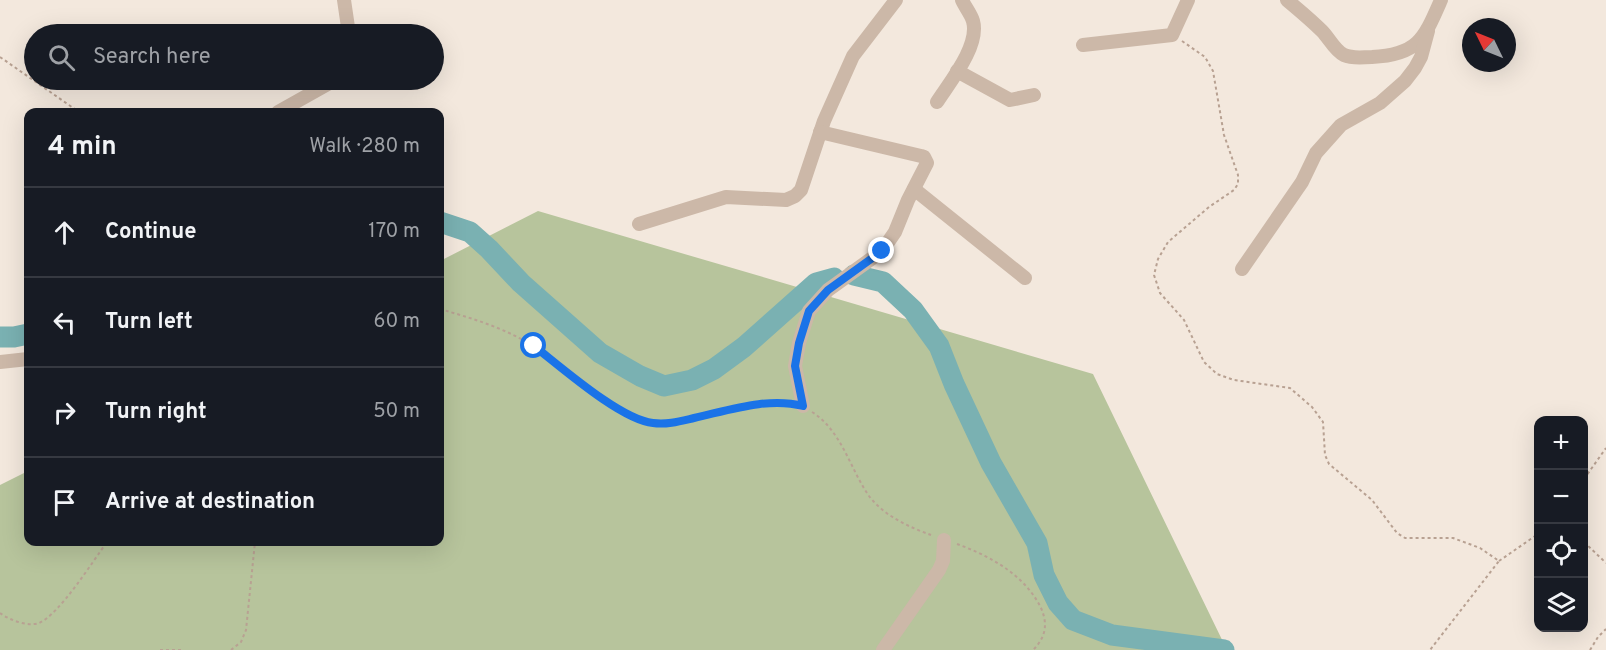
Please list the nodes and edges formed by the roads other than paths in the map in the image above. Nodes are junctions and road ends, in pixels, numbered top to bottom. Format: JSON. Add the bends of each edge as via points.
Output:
{"nodes":[{"id":1,"x":344,"y":0,"type":"edge"},
{"id":2,"x":896,"y":0,"type":"edge"},
{"id":3,"x":962,"y":0,"type":"edge"},
{"id":4,"x":1188,"y":0,"type":"edge"},
{"id":5,"x":1287,"y":0,"type":"edge"},
{"id":6,"x":1441,"y":0,"type":"edge"},
{"id":7,"x":348,"y":24,"type":"edge"},
{"id":8,"x":1428,"y":32,"type":"junction"},
{"id":9,"x":1083,"y":45,"type":"dead end"},
{"id":10,"x":957,"y":71,"type":"junction"},
{"id":11,"x":317,"y":90,"type":"edge"},
{"id":12,"x":1034,"y":95,"type":"dead end"},
{"id":13,"x":937,"y":102,"type":"dead end"},
{"id":14,"x":285,"y":108,"type":"edge"},
{"id":15,"x":820,"y":132,"type":"junction"},
{"id":16,"x":914,"y":189,"type":"junction"},
{"id":17,"x":639,"y":224,"type":"dead end"},
{"id":18,"x":1242,"y":269,"type":"dead end"},
{"id":19,"x":1025,"y":278,"type":"dead end"},
{"id":20,"x":24,"y":359,"type":"edge"},
{"id":21,"x":0,"y":362,"type":"edge"},
{"id":22,"x":803,"y":406,"type":"road end"},
{"id":23,"x":944,"y":540,"type":"road end"},
{"id":24,"x":883,"y":650,"type":"edge"}],
"edges":[{"from":1,"to":7,"type":"street"},
{"from":2,"to":15,"type":"street","via":[[853,56]]},
{"from":3,"to":10,"type":"street","via":[[973,22],[972,39]]},
{"from":4,"to":9,"type":"street","via":[[1172,35]]},
{"from":5,"to":8,"type":"street","via":[[1343,55],[1400,54]]},
{"from":6,"to":8,"type":"street"},
{"from":8,"to":18,"type":"street","via":[[1421,57],[1405,81],[1380,104],[1341,125],[1316,153],[1302,182]]},
{"from":10,"to":12,"type":"street","via":[[1010,100]]},
{"from":10,"to":13,"type":"street"},
{"from":11,"to":14,"type":"street"},
{"from":15,"to":16,"type":"street","via":[[924,157],[927,163]]},
{"from":15,"to":17,"type":"street","via":[[801,190],[795,196],[786,200],[726,197]]},
{"from":16,"to":19,"type":"street"},
{"from":16,"to":22,"type":"street","via":[[896,232],[882,251],[828,290],[809,311],[795,366]]},
{"from":20,"to":21,"type":"street"},
{"from":23,"to":24,"type":"street","via":[[939,570]]}]}
